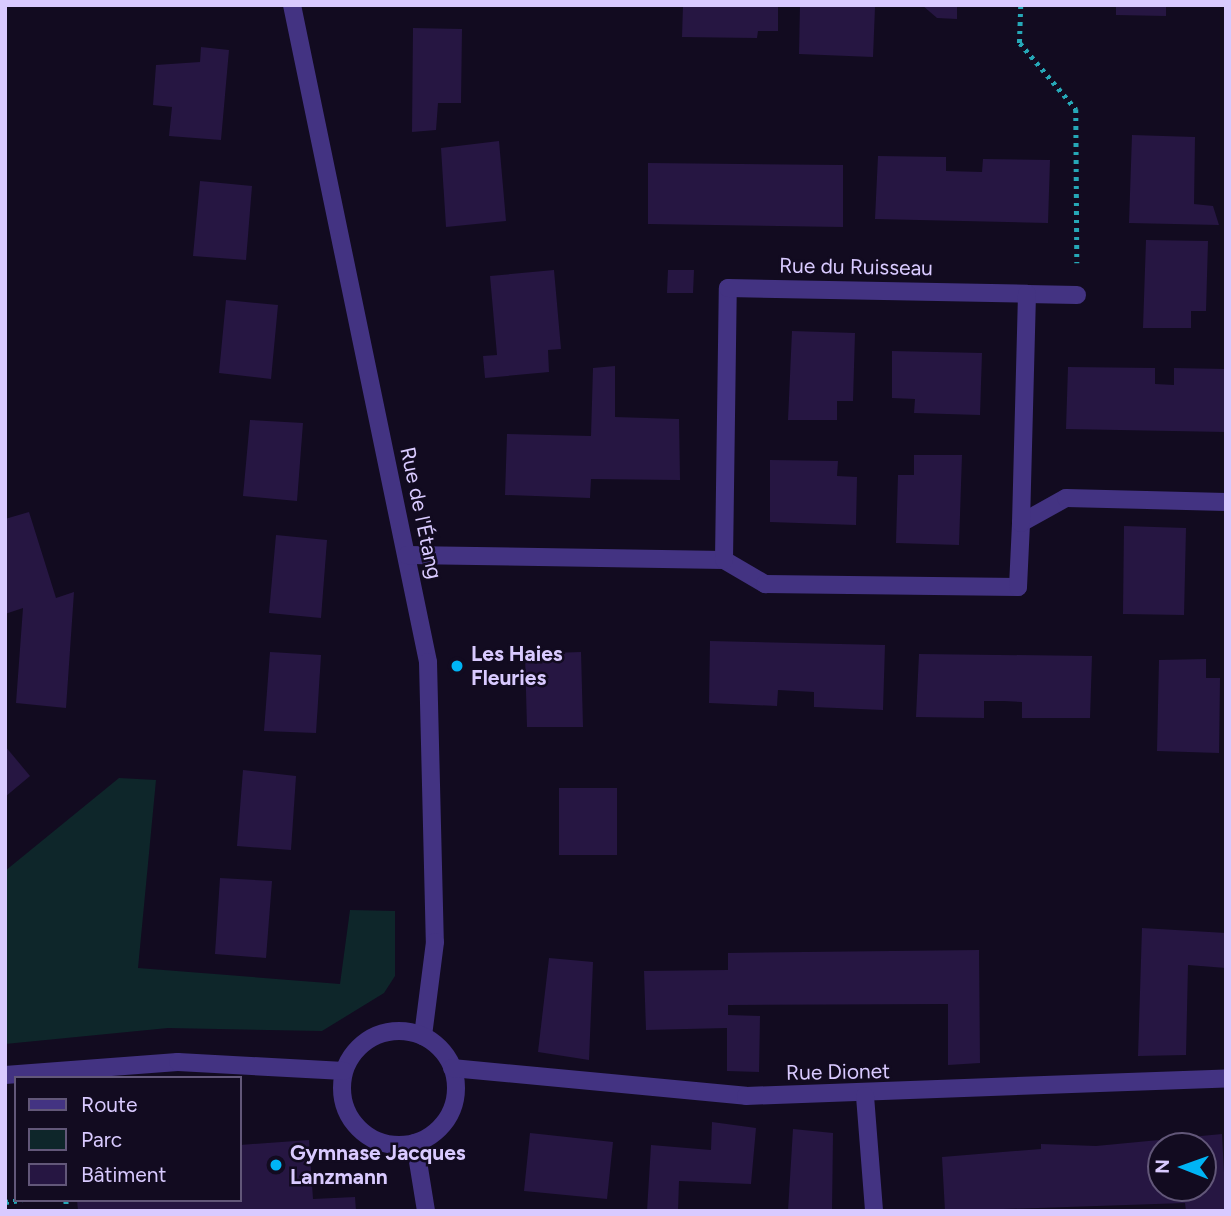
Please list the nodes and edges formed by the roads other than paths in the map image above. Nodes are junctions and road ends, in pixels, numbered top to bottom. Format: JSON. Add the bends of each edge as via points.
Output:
{"nodes":[{"id":1,"x":292,"y":5,"type":"edge"},
{"id":2,"x":1027,"y":294,"type":"junction"},
{"id":3,"x":1077,"y":295,"type":"road end"},
{"id":4,"x":1226,"y":502,"type":"edge"},
{"id":5,"x":1021,"y":523,"type":"junction"},
{"id":6,"x":407,"y":555,"type":"junction"},
{"id":7,"x":724,"y":560,"type":"junction"},
{"id":8,"x":423,"y":1036,"type":"junction"},
{"id":9,"x":453,"y":1068,"type":"junction"},
{"id":10,"x":344,"y":1071,"type":"junction"},
{"id":11,"x":5,"y":1075,"type":"edge"},
{"id":12,"x":1226,"y":1078,"type":"edge"},
{"id":13,"x":865,"y":1096,"type":"junction"},
{"id":14,"x":415,"y":1143,"type":"junction"},
{"id":15,"x":426,"y":1211,"type":"edge"},
{"id":16,"x":874,"y":1211,"type":"edge"}],
"edges":[{"from":1,"to":6,"type":"street","name":"Rue de l'Étang"},
{"from":2,"to":3,"type":"street"},
{"from":2,"to":5,"type":"street"},
{"from":2,"to":7,"type":"street","name":"Rue du Ruisseau","via":[[729,288]]},
{"from":4,"to":5,"type":"street","via":[[1066,498]]},
{"from":5,"to":7,"type":"street","via":[[1018,587],[765,584]]},
{"from":6,"to":7,"type":"street"},
{"from":6,"to":8,"type":"street","name":"Rue de l'Étang","via":[[431,701],[435,943]]},
{"from":8,"to":9,"type":"street"},
{"from":8,"to":10,"type":"street","via":[[385,1032],[352,1054]]},
{"from":9,"to":13,"type":"street","name":"Rue Dionet","via":[[746,1096]]},
{"from":9,"to":14,"type":"street","via":[[453,1105],[432,1135]]},
{"from":10,"to":11,"type":"street","via":[[178,1062]]},
{"from":10,"to":14,"type":"street","via":[[343,1097],[352,1122],[380,1142]]},
{"from":12,"to":13,"type":"street","name":"Rue Dionet"},
{"from":13,"to":16,"type":"street"},
{"from":14,"to":15,"type":"street"}]}
